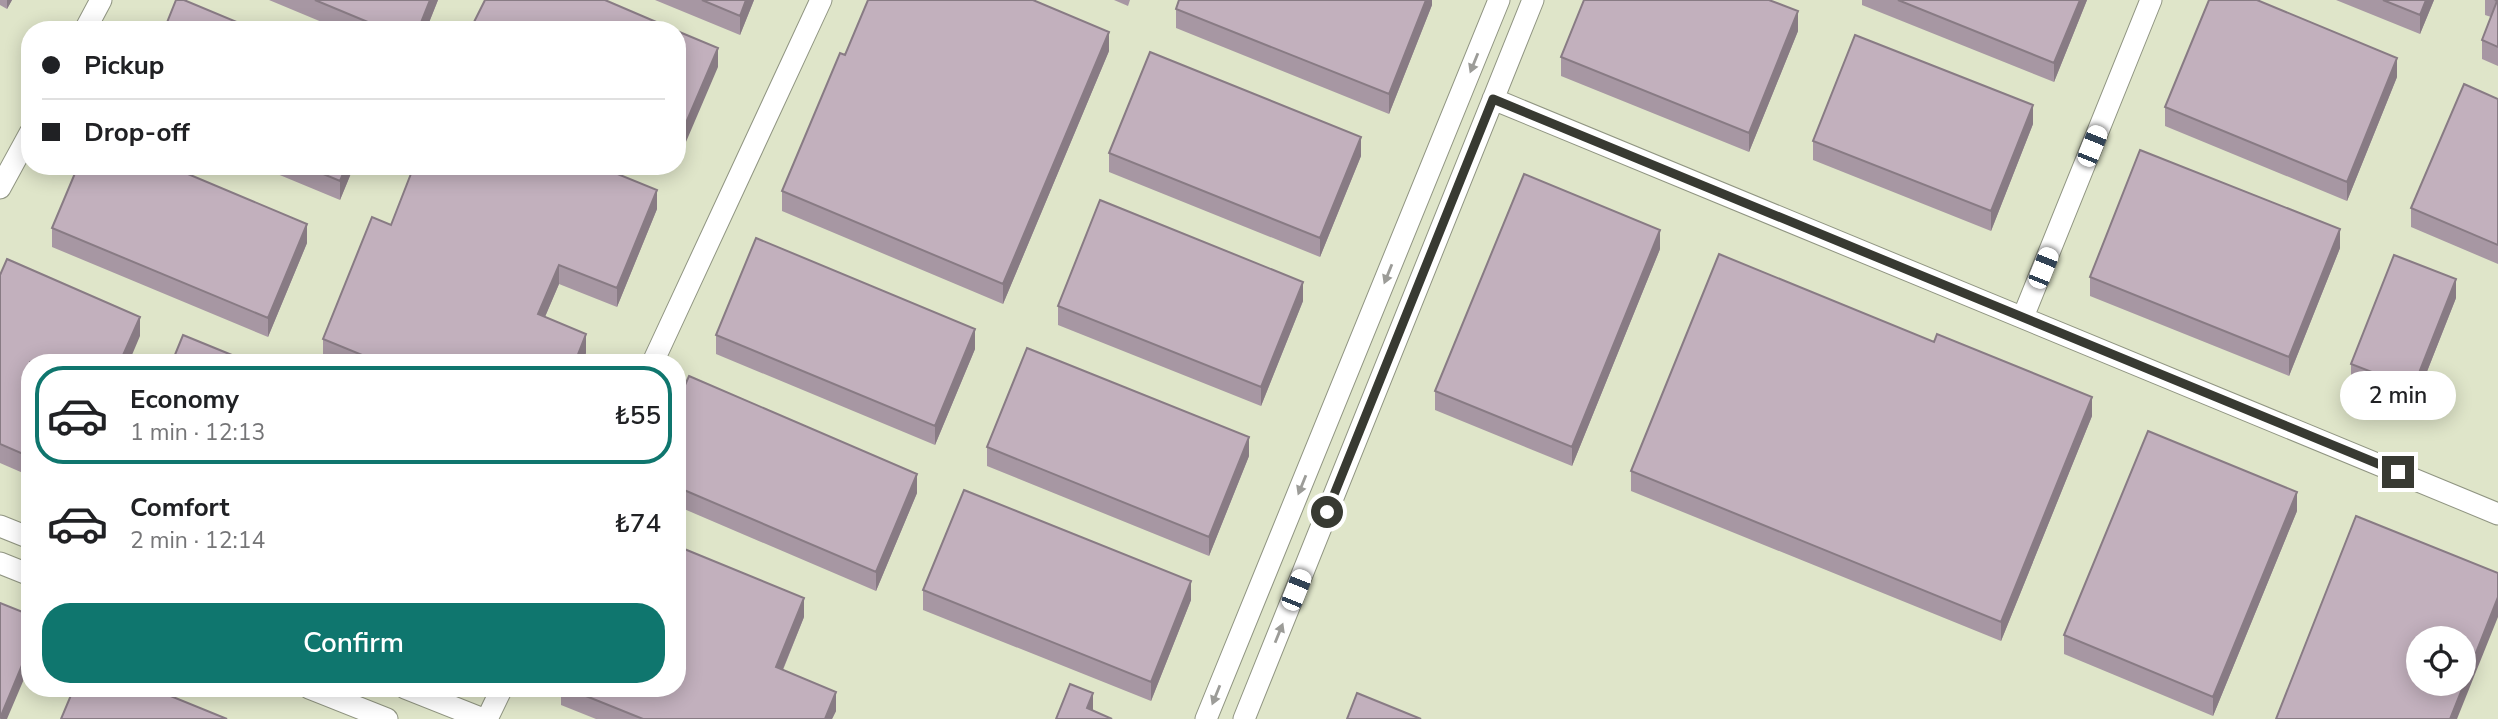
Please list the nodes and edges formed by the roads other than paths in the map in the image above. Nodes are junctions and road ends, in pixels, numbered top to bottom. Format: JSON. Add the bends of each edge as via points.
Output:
{"nodes":[{"id":1,"x":101,"y":0,"type":"edge"},
{"id":2,"x":821,"y":0,"type":"edge"},
{"id":3,"x":1499,"y":0,"type":"edge"},
{"id":4,"x":1533,"y":0,"type":"edge"},
{"id":5,"x":2151,"y":0,"type":"edge"},
{"id":6,"x":90,"y":21,"type":"edge"},
{"id":7,"x":1493,"y":99,"type":"junction"},
{"id":8,"x":21,"y":150,"type":"edge"},
{"id":9,"x":0,"y":188,"type":"edge"},
{"id":10,"x":2023,"y":317,"type":"junction"},
{"id":11,"x":657,"y":354,"type":"edge"},
{"id":12,"x":2498,"y":514,"type":"edge"},
{"id":13,"x":0,"y":526,"type":"edge"},
{"id":14,"x":21,"y":534,"type":"edge"},
{"id":15,"x":0,"y":563,"type":"edge"},
{"id":16,"x":21,"y":571,"type":"edge"},
{"id":17,"x":332,"y":697,"type":"edge"},
{"id":18,"x":428,"y":697,"type":"edge"},
{"id":19,"x":497,"y":697,"type":"edge"},
{"id":20,"x":387,"y":719,"type":"edge"},
{"id":21,"x":485,"y":719,"type":"edge"},
{"id":22,"x":1206,"y":719,"type":"edge"},
{"id":23,"x":1244,"y":719,"type":"edge"}],
"edges":[{"from":1,"to":6,"type":"street"},
{"from":2,"to":11,"type":"street"},
{"from":3,"to":22,"type":"street","one_way":true},
{"from":4,"to":7,"type":"street"},
{"from":5,"to":10,"type":"street"},
{"from":7,"to":10,"type":"street"},
{"from":23,"to":7,"type":"street","one_way":true},
{"from":8,"to":9,"type":"street"},
{"from":10,"to":12,"type":"street"},
{"from":13,"to":14,"type":"street"},
{"from":15,"to":16,"type":"street"},
{"from":17,"to":20,"type":"street"},
{"from":18,"to":21,"type":"street"},
{"from":19,"to":21,"type":"street"}]}
